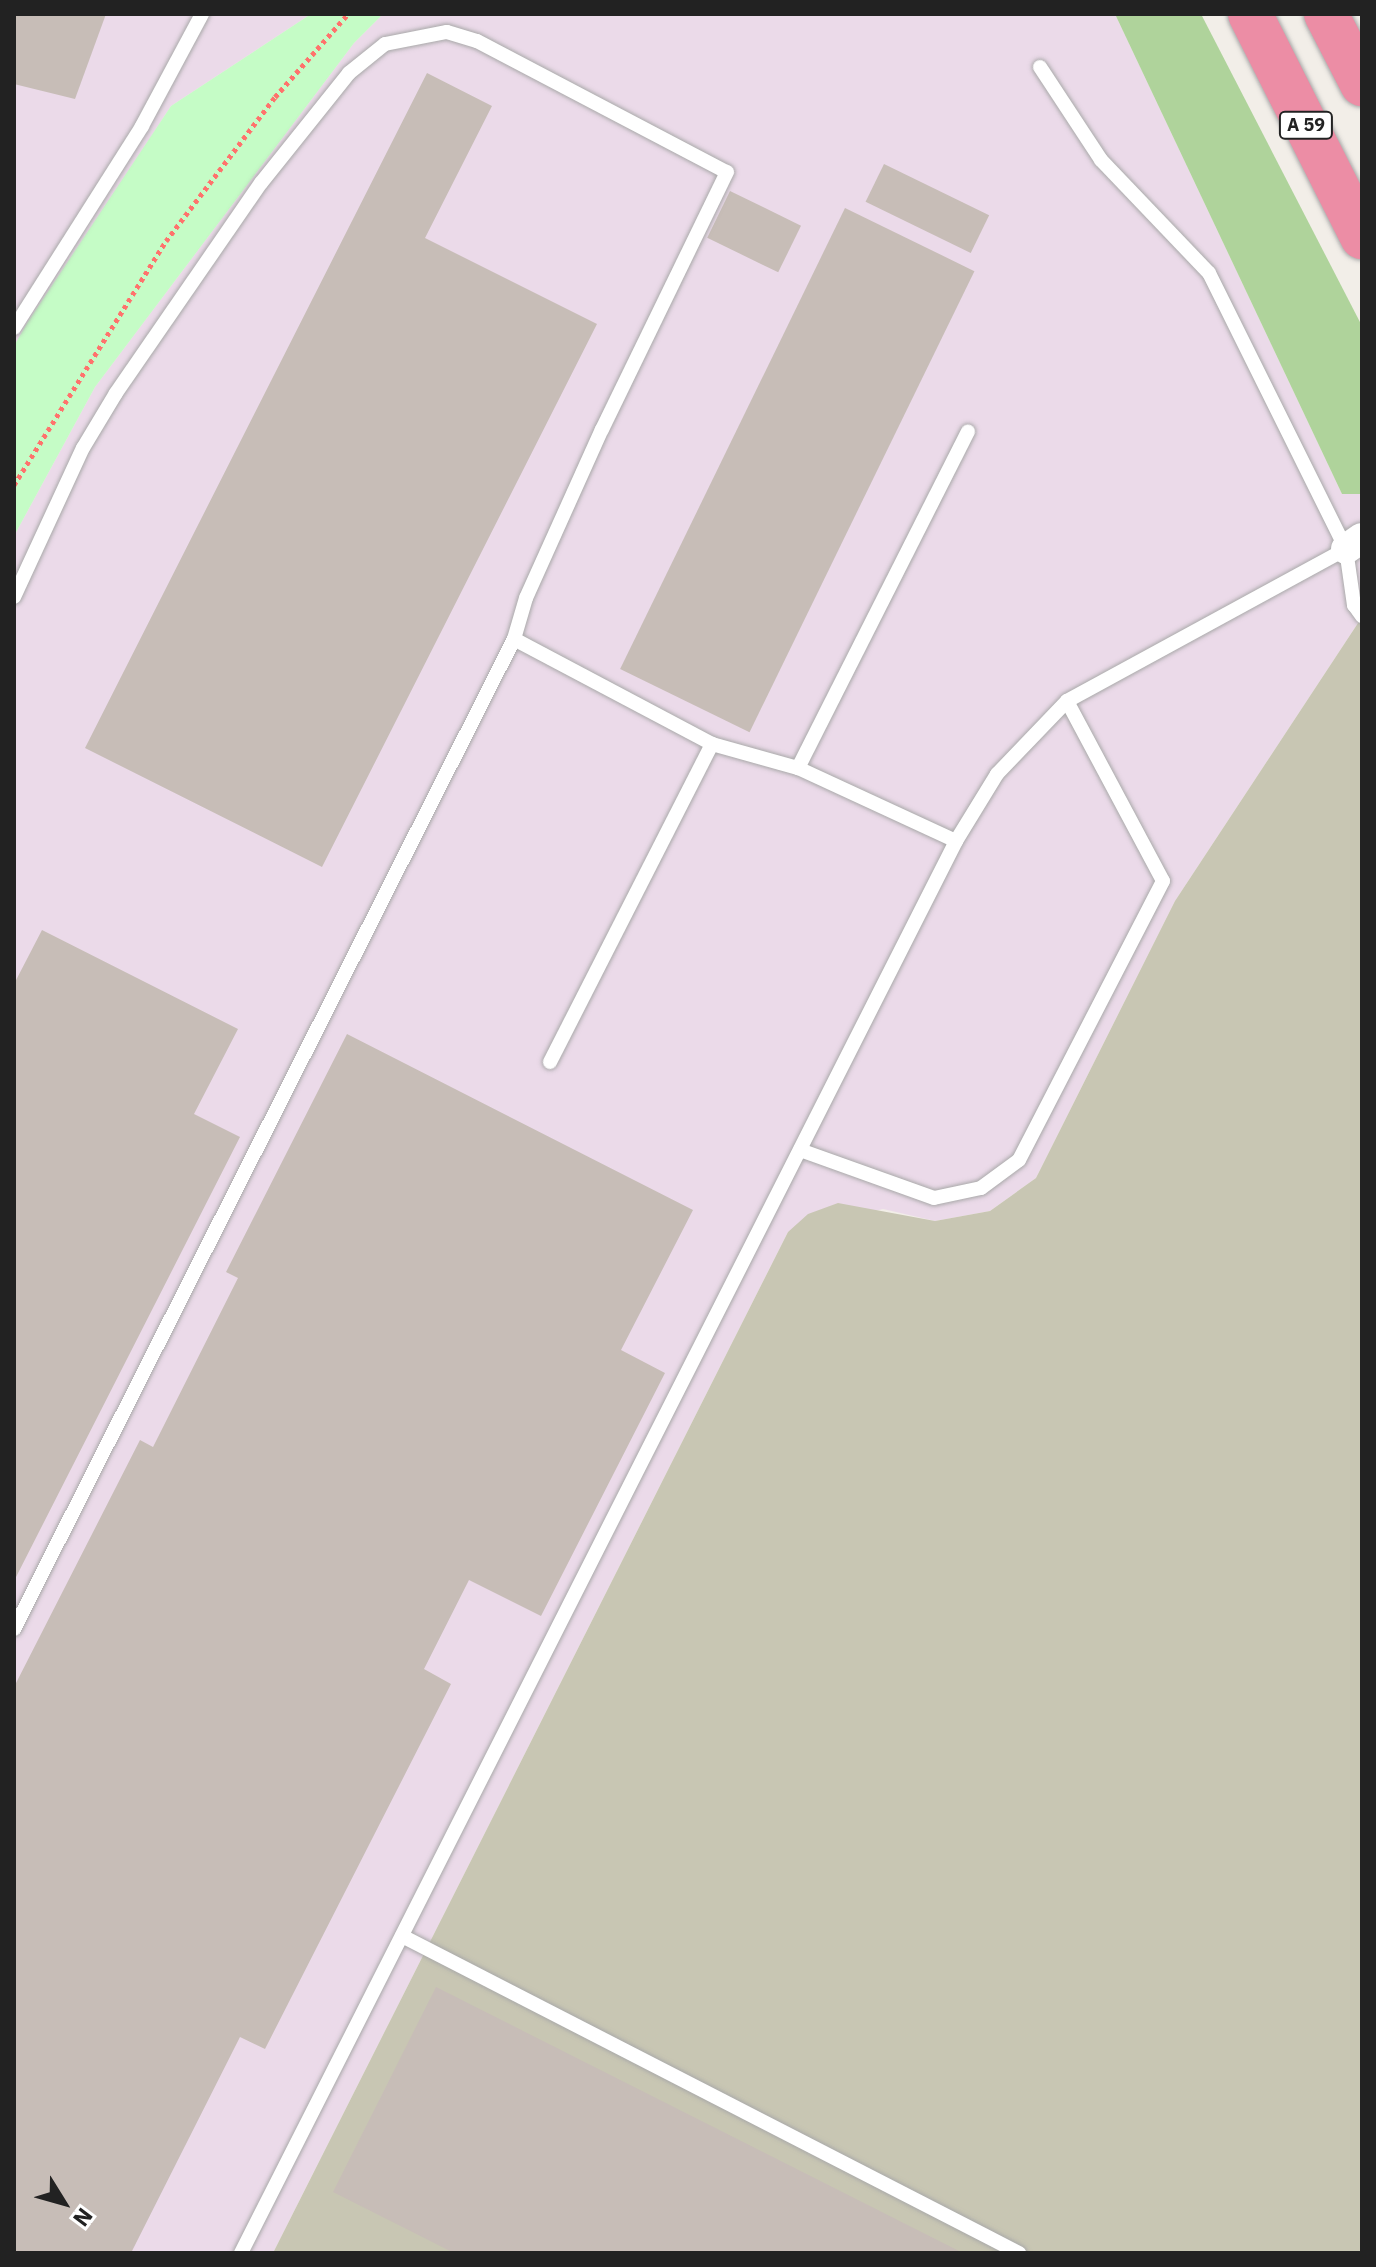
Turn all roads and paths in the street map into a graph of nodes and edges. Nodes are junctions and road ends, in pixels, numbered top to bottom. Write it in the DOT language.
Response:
graph roads {
  1 [pos="202,14"];
  2 [pos="348,14"];
  3 [pos="1250,14"];
  4 [pos="1326,14"];
  5 [pos="1040,67"];
  6 [pos="1362,84"];
  7 [pos="1362,237"];
  8 [pos="14,328"];
  9 [pos="968,431"];
  10 [pos="14,485"];
  11 [pos="1354,544"];
  12 [pos="14,597"];
  13 [pos="1362,616"];
  14 [pos="514,639"];
  15 [pos="1067,701"];
  16 [pos="712,744"];
  17 [pos="798,768"];
  18 [pos="956,841"];
  19 [pos="550,1062"];
  20 [pos="800,1150"];
  21 [pos="14,1629"];
  22 [pos="402,1936"];
  23 [pos="246,2251"];
  24 [pos="1019,2253"];
  1 -- 8 [label="lane"];
  2 -- 10 [label="path"];
  3 -- 7 [label="highway, A 59"];
  4 -- 6 [label="highway"];
  5 -- 11 [label="lane"];
  9 -- 17 [label="lane"];
  11 -- 13 [label="lane"];
  11 -- 15 [label="lane"];
  12 -- 14 [label="lane"];
  14 -- 16 [label="lane"];
  14 -- 21 [label="lane"];
  15 -- 18 [label="lane"];
  15 -- 20 [label="lane"];
  16 -- 17 [label="lane"];
  16 -- 19 [label="lane"];
  17 -- 18 [label="lane"];
  18 -- 20 [label="lane"];
  20 -- 22 [label="lane"];
  22 -- 23 [label="lane"];
  22 -- 24 [label="lane"];
}
